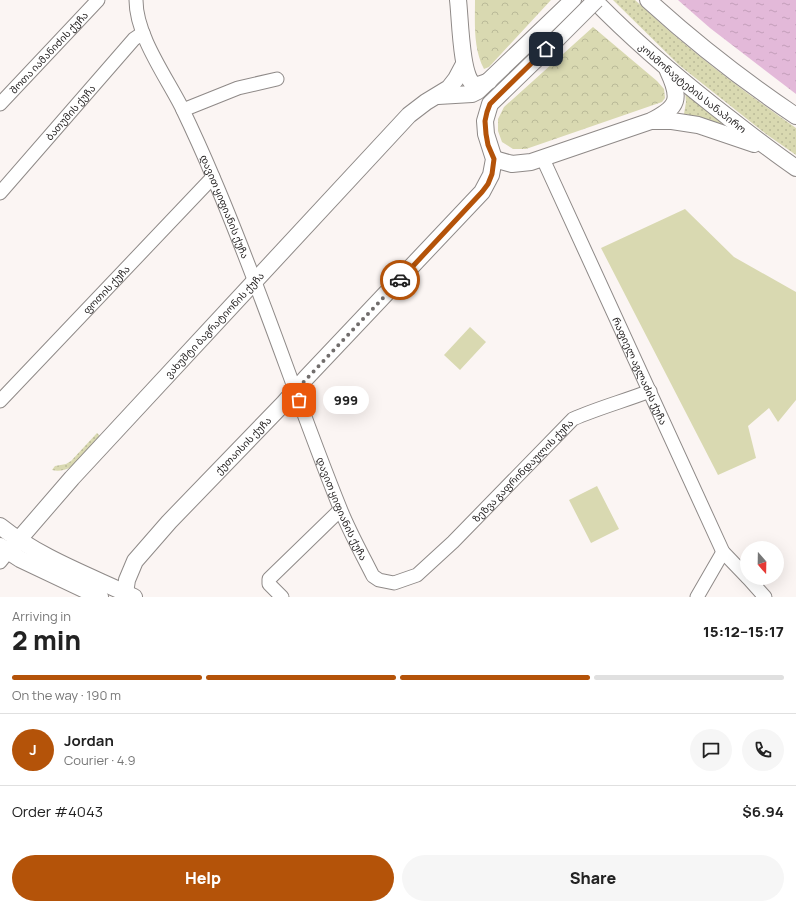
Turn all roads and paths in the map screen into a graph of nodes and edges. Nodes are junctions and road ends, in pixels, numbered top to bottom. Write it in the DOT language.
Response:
graph roads {
  1 [pos="98,0"];
  2 [pos="136,0"];
  3 [pos="458,0"];
  4 [pos="572,0"];
  5 [pos="595,0"];
  6 [pos="648,0"];
  7 [pos="143,33"];
  8 [pos="464,64"];
  9 [pos="668,70"];
  10 [pos="277,79"];
  11 [pos="488,81"];
  12 [pos="438,96"];
  13 [pos="0,104"];
  14 [pos="183,110"];
  15 [pos="796,116"];
  16 [pos="651,121"];
  17 [pos="768,149"];
  18 [pos="494,159"];
  19 [pos="543,159"];
  20 [pos="796,168"];
  21 [pos="213,178"];
  22 [pos="0,193"];
  23 [pos="255,280"];
  24 [pos="296,390"];
  25 [pos="650,391"];
  26 [pos="0,401"];
  27 [pos="340,510"];
  28 [pos="0,526"];
  29 [pos="7,550"];
  30 [pos="722,552"];
  31 [pos="740,571"];
  32 [pos="413,577"];
  33 [pos="754,585"];
  34 [pos="130,595"];
  35 [pos="100,597"];
  36 [pos="282,597"];
  37 [pos="697,597"];
  38 [pos="765,597"];
  1 -- 13 [label="street, შოთა იამანიძის ქუჩა"];
  2 -- 7 [label="street, დავით ყიფიანის ქუჩა"];
  3 -- 8 [label="main road"];
  4 -- 11 [label="main road, ვახუშტი ბაგრატიონის ქუჩა"];
  5 -- 9 [label="main road, კოსმონავტების სანაპირო"];
  5 -- 18 [label="main road, bridge"];
  6 -- 15 [label="main road"];
  7 -- 14 [label="street, დავით ყიფიანის ქუჩა"];
  7 -- 22 [label="street, ბათუმის ქუჩა"];
  8 -- 11 [label="main road"];
  8 -- 12 [label="main road, ვახუშტი ბაგრატიონის ქუჩა"];
  9 -- 16 [label="main road"];
  9 -- 17 [label="main road, კოსმონავტების სანაპირო"];
  10 -- 14 [label="street"];
  11 -- 12 [label="main road, ვახუშტი ბაგრატიონის ქუჩა"];
  12 -- 23 [label="main road, ვახუშტი ბაგრატიონის ქუჩა"];
  14 -- 21 [label="street, დავით ყიფიანის ქუჩა"];
  16 -- 17 [label="main road"];
  16 -- 19 [label="main road"];
  17 -- 20 [label="main road, კოსმონავტების სანაპირო"];
  18 -- 19 [label="main road"];
  18 -- 24 [label="main road, ქუთაისის ქუჩა"];
  19 -- 25 [label="street, რაფიელ აგლაძის ქუჩა"];
  21 -- 23 [label="street, დავით ყიფიანის ქუჩა"];
  21 -- 26 [label="street, ფოთის ქუჩა"];
  23 -- 24 [label="street, დავით ყიფიანის ქუჩა"];
  23 -- 29 [label="main road, ვახუშტი ბაგრატიონის ქუჩა"];
  24 -- 27 [label="street, დავით ყიფიანის ქუჩა"];
  24 -- 34 [label="main road, ქუთაისის ქუჩა"];
  25 -- 30 [label="street, რაფიელ აგლაძის ქუჩა"];
  25 -- 32 [label="street, ზეზვა გაფრინდაულის ქუჩა"];
  27 -- 32 [label="street, დავით ყიფიანის ქუჩა"];
  27 -- 36 [label="street"];
  28 -- 29 [label="main road"];
  29 -- 34 [label="main road"];
  29 -- 35 [label="main road"];
  30 -- 31 [label="street, რაფიელ აგლაძის ქუჩა"];
  30 -- 37 [label="street"];
  33 -- 38 [label="street, რაფიელ აგლაძის ქუჩა"];
}
